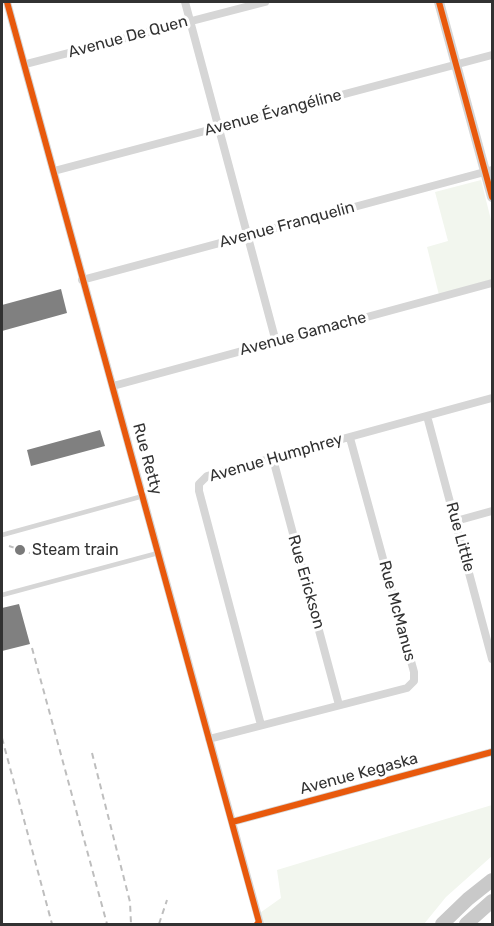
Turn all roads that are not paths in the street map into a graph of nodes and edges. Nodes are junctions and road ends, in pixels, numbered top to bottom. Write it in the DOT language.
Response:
graph roads {
  1 [pos="8,2"];
  2 [pos="185,2"];
  3 [pos="265,2"];
  4 [pos="439,2"];
  5 [pos="190,21"];
  6 [pos="492,55"];
  7 [pos="26,64"];
  8 [pos="456,65"];
  9 [pos="219,128"];
  10 [pos="54,171"];
  11 [pos="489,171"];
  12 [pos="492,197"];
  13 [pos="248,235"];
  14 [pos="82,280"];
  15 [pos="492,283"];
  16 [pos="276,342"];
  17 [pos="113,386"];
  18 [pos="492,399"];
  19 [pos="427,416"];
  20 [pos="350,438"];
  21 [pos="273,459"];
  22 [pos="143,496"];
  23 [pos="492,512"];
  24 [pos="456,521"];
  25 [pos="2,535"];
  26 [pos="158,553"];
  27 [pos="2,596"];
  28 [pos="489,633"];
  29 [pos="492,658"];
  30 [pos="339,705"];
  31 [pos="261,725"];
  32 [pos="209,739"];
  33 [pos="492,753"];
  34 [pos="232,822"];
  35 [pos="492,880"];
  36 [pos="492,901"];
  37 [pos="260,924"];
  38 [pos="442,924"];
  39 [pos="466,924"];
  1 -- 7 [label="street, Rue Retty"];
  2 -- 5 [label="street"];
  3 -- 5 [label="street, Avenue De Quen"];
  4 -- 8 [label="street"];
  5 -- 7 [label="street, Avenue De Quen"];
  5 -- 9 [label="street"];
  6 -- 8 [label="street, Avenue Évangéline"];
  7 -- 10 [label="street, Rue Retty"];
  8 -- 9 [label="street, Avenue Évangéline"];
  8 -- 11 [label="street"];
  9 -- 10 [label="street, Avenue Évangéline"];
  9 -- 13 [label="street"];
  10 -- 14 [label="street, Rue Retty"];
  11 -- 12 [label="street"];
  11 -- 13 [label="street, Avenue Franquelin"];
  13 -- 14 [label="street, Avenue Franquelin"];
  13 -- 16 [label="street"];
  14 -- 17 [label="street, Rue Retty"];
  15 -- 16 [label="street, Avenue Gamache"];
  16 -- 17 [label="street, Avenue Gamache"];
  17 -- 22 [label="street, Rue Retty"];
  18 -- 19 [label="street, Avenue Humphrey"];
  19 -- 20 [label="street, Avenue Humphrey"];
  19 -- 24 [label="street, Rue Little"];
  20 -- 21 [label="street, Avenue Humphrey"];
  20 -- 30 [label="street, Rue McManus"];
  21 -- 30 [label="street, Rue Erickson"];
  21 -- 31 [label="street, Avenue Humphrey"];
  22 -- 25 [label="lane"];
  22 -- 26 [label="street, Rue Retty"];
  23 -- 24 [label="street"];
  24 -- 28 [label="street, Rue Little"];
  26 -- 27 [label="lane"];
  26 -- 32 [label="street, Rue Retty"];
  28 -- 29 [label="street, Rue Little"];
  30 -- 31 [label="street, Rue McManus"];
  31 -- 32 [label="street, Rue McManus"];
  32 -- 34 [label="street, Rue Retty"];
  33 -- 34 [label="street, Avenue Kegaska"];
  34 -- 37 [label="street, Rue Retty"];
  35 -- 38 [label="main road"];
  36 -- 39 [label="main road"];
}
